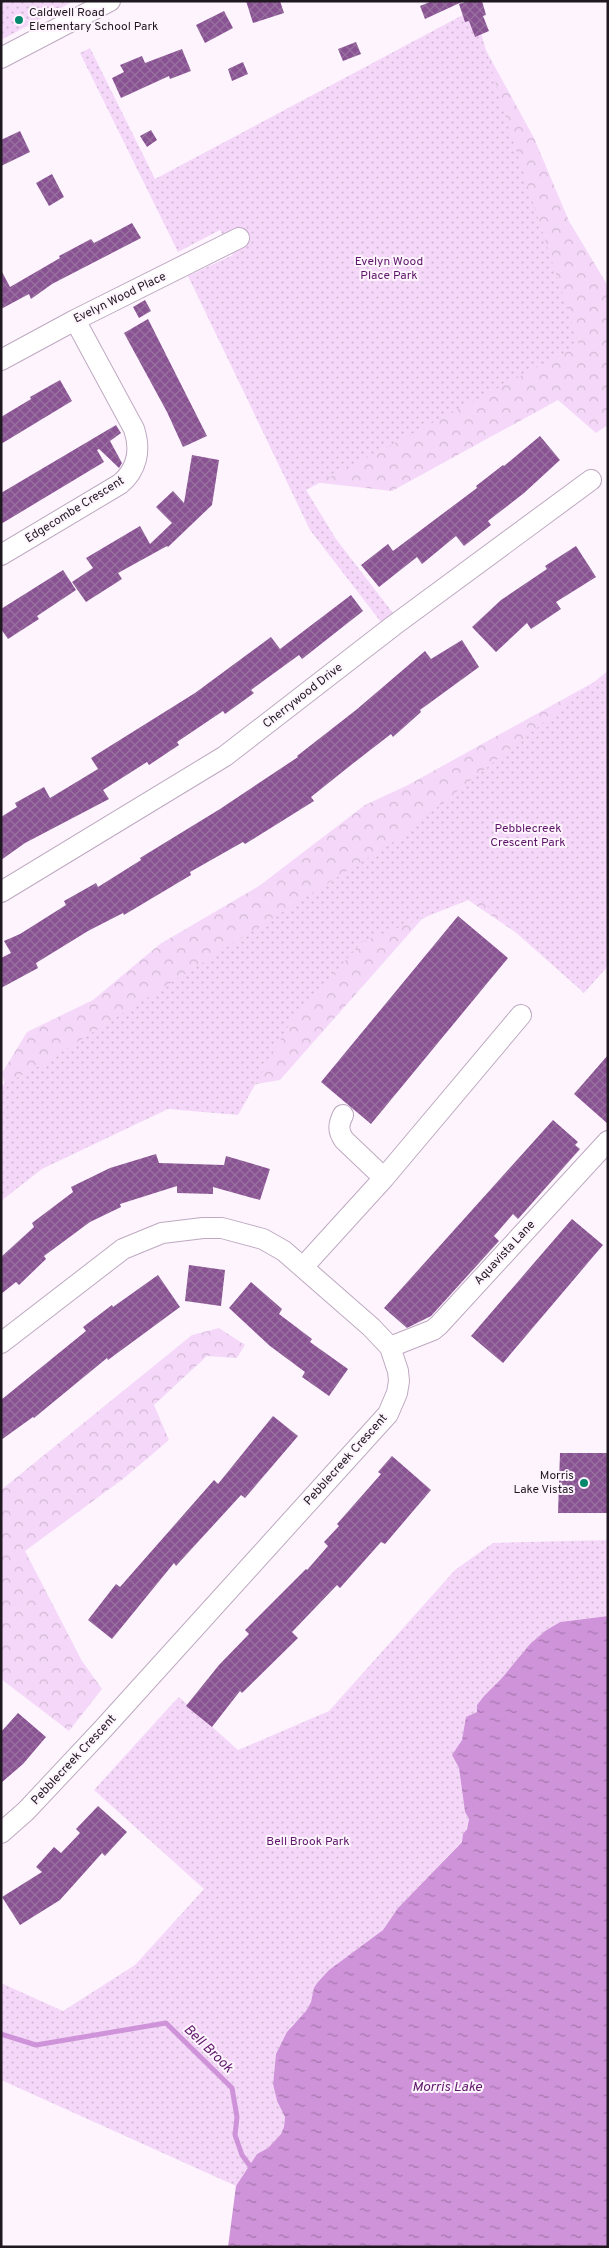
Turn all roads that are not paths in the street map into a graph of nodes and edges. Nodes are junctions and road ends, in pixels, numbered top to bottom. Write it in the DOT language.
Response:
graph roads {
  1 [pos="110,1"];
  2 [pos="1,58"];
  3 [pos="239,238"];
  4 [pos="75,320"];
  5 [pos="1,360"];
  6 [pos="592,480"];
  7 [pos="1,555"];
  8 [pos="1,892"];
  9 [pos="520,1015"];
  10 [pos="343,1116"];
  11 [pos="608,1141"];
  12 [pos="384,1178"];
  13 [pos="304,1266"];
  14 [pos="1,1343"];
  15 [pos="390,1348"];
  16 [pos="1,1833"];
  1 -- 2 [label="street"];
  3 -- 4 [label="street, Evelyn Wood Place"];
  4 -- 5 [label="street, Evelyn Wood Place"];
  4 -- 7 [label="street, Edgecombe Crescent"];
  6 -- 8 [label="street, Cherrywood Drive"];
  9 -- 12 [label="street"];
  10 -- 12 [label="street"];
  11 -- 15 [label="street, Aquavista Lane"];
  12 -- 13 [label="street"];
  13 -- 14 [label="street, Pebblecreek Crescent"];
  13 -- 15 [label="street, Pebblecreek Crescent"];
  15 -- 16 [label="street, Pebblecreek Crescent"];
}
